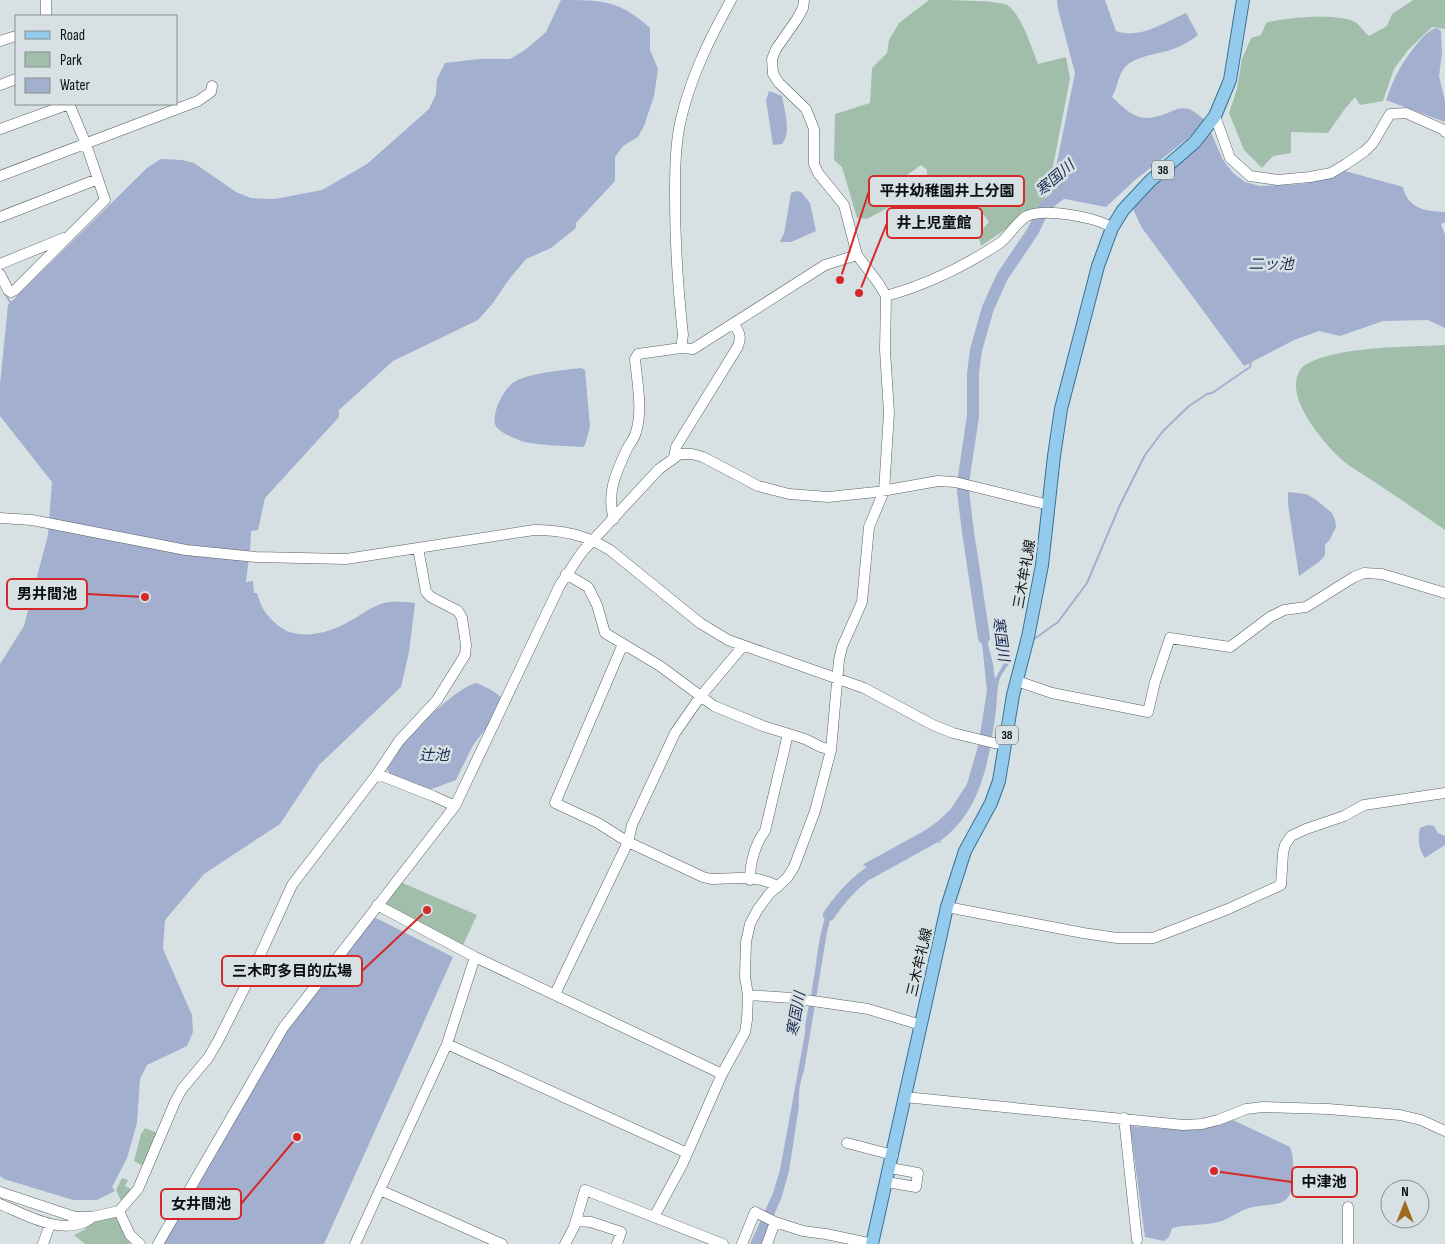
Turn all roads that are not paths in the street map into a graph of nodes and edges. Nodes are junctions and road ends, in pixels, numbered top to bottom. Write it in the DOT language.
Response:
graph roads {
  1 [pos="46,0"];
  2 [pos="731,0"];
  3 [pos="804,0"];
  4 [pos="1243,0"];
  5 [pos="46,15"];
  6 [pos="15,36"];
  7 [pos="0,41"];
  8 [pos="15,79"];
  9 [pos="0,85"];
  10 [pos="212,86"];
  11 [pos="66,105"];
  12 [pos="69,105"];
  13 [pos="1214,119"];
  14 [pos="0,130"];
  15 [pos="1445,132"];
  16 [pos="86,144"];
  17 [pos="0,176"];
  18 [pos="98,179"];
  19 [pos="0,216"];
  20 [pos="1115,224"];
  21 [pos="70,236"];
  22 [pos="857,255"];
  23 [pos="0,264"];
  24 [pos="0,274"];
  25 [pos="886,296"];
  26 [pos="734,324"];
  27 [pos="681,348"];
  28 [pos="674,457"];
  29 [pos="884,490"];
  30 [pos="1049,505"];
  31 [pos="0,518"];
  32 [pos="614,519"];
  33 [pos="594,540"];
  34 [pos="418,548"];
  35 [pos="566,574"];
  36 [pos="1445,593"];
  37 [pos="623,644"];
  38 [pos="743,646"];
  39 [pos="837,678"];
  40 [pos="1017,681"];
  41 [pos="700,697"];
  42 [pos="788,734"];
  43 [pos="999,743"];
  44 [pos="831,750"];
  45 [pos="377,774"];
  46 [pos="1445,793"];
  47 [pos="454,806"];
  48 [pos="628,842"];
  49 [pos="750,880"];
  50 [pos="778,887"];
  51 [pos="377,905"];
  52 [pos="947,907"];
  53 [pos="475,957"];
  54 [pos="555,994"];
  55 [pos="748,996"];
  56 [pos="921,1025"];
  57 [pos="447,1044"];
  58 [pos="722,1074"];
  59 [pos="906,1097"];
  60 [pos="1124,1118"];
  61 [pos="1445,1131"];
  62 [pos="847,1143"];
  63 [pos="687,1153"];
  64 [pos="891,1161"];
  65 [pos="886,1182"];
  66 [pos="380,1190"];
  67 [pos="0,1192"];
  68 [pos="0,1204"];
  69 [pos="1348,1207"];
  70 [pos="119,1211"];
  71 [pos="92,1217"];
  72 [pos="654,1217"];
  73 [pos="576,1220"];
  74 [pos="775,1222"];
  75 [pos="50,1224"];
  76 [pos="1137,1240"];
  77 [pos="43,1244"];
  78 [pos="140,1244"];
  79 [pos="158,1244"];
  80 [pos="355,1244"];
  81 [pos="502,1244"];
  82 [pos="565,1244"];
  83 [pos="617,1244"];
  84 [pos="723,1244"];
  85 [pos="742,1244"];
  86 [pos="767,1244"];
  87 [pos="872,1244"];
  88 [pos="1348,1244"];
  1 -- 5 [label="street"];
  2 -- 27 [label="street"];
  3 -- 22 [label="street"];
  4 -- 13 [label="main road, 三木牟礼線 / 38"];
  6 -- 7 [label="street"];
  8 -- 9 [label="street"];
  10 -- 16 [label="street"];
  11 -- 14 [label="street"];
  12 -- 16 [label="street"];
  13 -- 15 [label="street"];
  13 -- 20 [label="main road, 三木牟礼線 / 38"];
  16 -- 17 [label="street"];
  16 -- 18 [label="street"];
  18 -- 19 [label="street"];
  18 -- 21 [label="street"];
  20 -- 25 [label="street"];
  20 -- 30 [label="main road, 三木牟礼線 / 38"];
  21 -- 23 [label="street"];
  21 -- 24 [label="street"];
  22 -- 25 [label="street"];
  22 -- 26 [label="street"];
  25 -- 29 [label="street"];
  26 -- 27 [label="street"];
  26 -- 28 [label="street"];
  27 -- 32 [label="street"];
  28 -- 29 [label="street"];
  28 -- 32 [label="street"];
  29 -- 30 [label="street"];
  29 -- 39 [label="street"];
  30 -- 40 [label="main road, 三木牟礼線 / 38"];
  31 -- 34 [label="street"];
  32 -- 33 [label="street"];
  33 -- 34 [label="street"];
  33 -- 35 [label="street"];
  33 -- 38 [label="street"];
  34 -- 45 [label="street"];
  35 -- 37 [label="street"];
  35 -- 47 [label="street"];
  36 -- 40 [label="street"];
  37 -- 41 [label="street"];
  37 -- 48 [label="street"];
  38 -- 39 [label="street"];
  38 -- 41 [label="street"];
  39 -- 43 [label="street"];
  39 -- 44 [label="street"];
  40 -- 43 [label="main road, 三木牟礼線 / 38"];
  41 -- 42 [label="street"];
  41 -- 48 [label="street"];
  42 -- 44 [label="street"];
  42 -- 49 [label="street"];
  43 -- 52 [label="main road, 三木牟礼線 / 38"];
  44 -- 50 [label="street"];
  45 -- 47 [label="street"];
  45 -- 70 [label="street"];
  46 -- 52 [label="street"];
  47 -- 51 [label="street"];
  48 -- 49 [label="street"];
  48 -- 54 [label="street"];
  49 -- 50 [label="street"];
  50 -- 55 [label="street"];
  51 -- 53 [label="street"];
  51 -- 79 [label="street"];
  52 -- 56 [label="main road, 三木牟礼線 / 38"];
  53 -- 54 [label="street"];
  53 -- 57 [label="street"];
  54 -- 58 [label="street"];
  55 -- 56 [label="street"];
  55 -- 58 [label="street"];
  56 -- 59 [label="main road, 三木牟礼線 / 38"];
  57 -- 63 [label="street"];
  57 -- 66 [label="street"];
  58 -- 63 [label="street"];
  59 -- 60 [label="street"];
  59 -- 64 [label="main road, 三木牟礼線 / 38"];
  60 -- 61 [label="street"];
  60 -- 76 [label="street"];
  62 -- 64 [label="street"];
  63 -- 72 [label="street"];
  64 -- 65 [label="main road, 三木牟礼線 / 38"];
  64 -- 65 [label="street"];
  65 -- 87 [label="main road, 三木牟礼線 / 38"];
  66 -- 80 [label="street"];
  66 -- 81 [label="street"];
  67 -- 71 [label="street"];
  68 -- 75 [label="street"];
  69 -- 88 [label="street"];
  70 -- 71 [label="street"];
  70 -- 78 [label="street"];
  71 -- 75 [label="street"];
  72 -- 73 [label="street"];
  72 -- 84 [label="street"];
  73 -- 82 [label="street"];
  73 -- 83 [label="street"];
  74 -- 85 [label="street"];
  74 -- 86 [label="street"];
  74 -- 87 [label="street"];
  75 -- 77 [label="street"];
}
